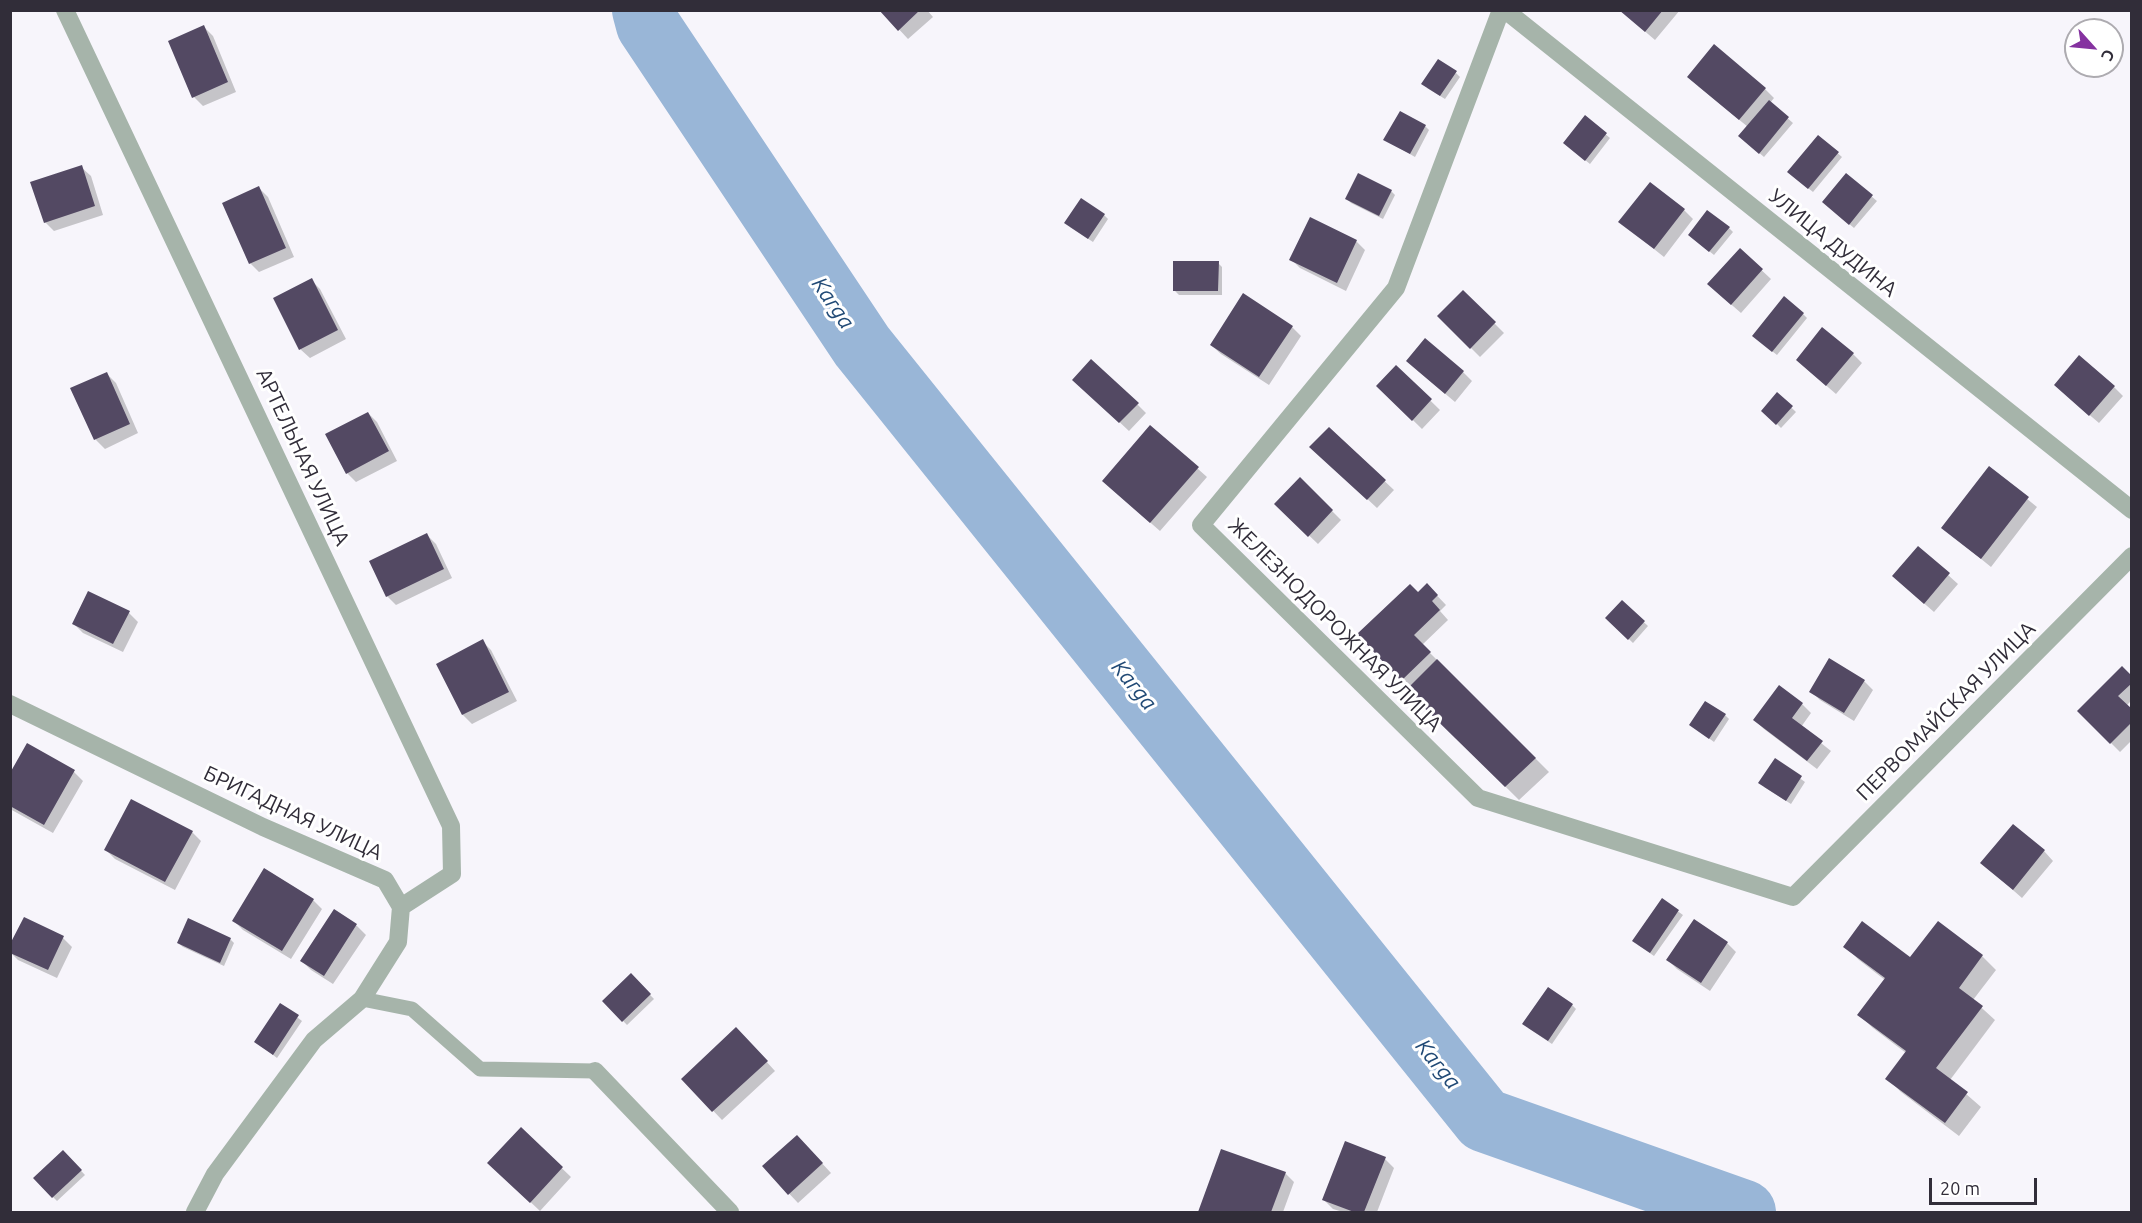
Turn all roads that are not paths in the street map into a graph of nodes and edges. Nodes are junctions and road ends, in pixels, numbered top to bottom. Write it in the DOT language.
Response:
graph roads {
  1 [pos="65,10"];
  2 [pos="1501,10"];
  3 [pos="1505,10"];
  4 [pos="2132,510"];
  5 [pos="2132,556"];
  6 [pos="10,704"];
  7 [pos="1793,897"];
  8 [pos="401,907"];
  9 [pos="362,999"];
  10 [pos="595,1071"];
  11 [pos="195,1212"];
  12 [pos="730,1212"];
  1 -- 8 [label="street, АРТЕЛЬНАЯ УЛИЦА"];
  2 -- 7 [label="street, ЖЕЛЕЗНОДОРОЖНАЯ УЛИЦА"];
  3 -- 4 [label="street, УЛИЦА ДУДИНА"];
  5 -- 7 [label="street, ПЕРВОМАЙСКАЯ УЛИЦА"];
  6 -- 8 [label="street, БРИГАДНАЯ УЛИЦА"];
  8 -- 9 [label="street"];
  9 -- 10 [label="lane"];
  9 -- 11 [label="street"];
  10 -- 12 [label="street"];
}
